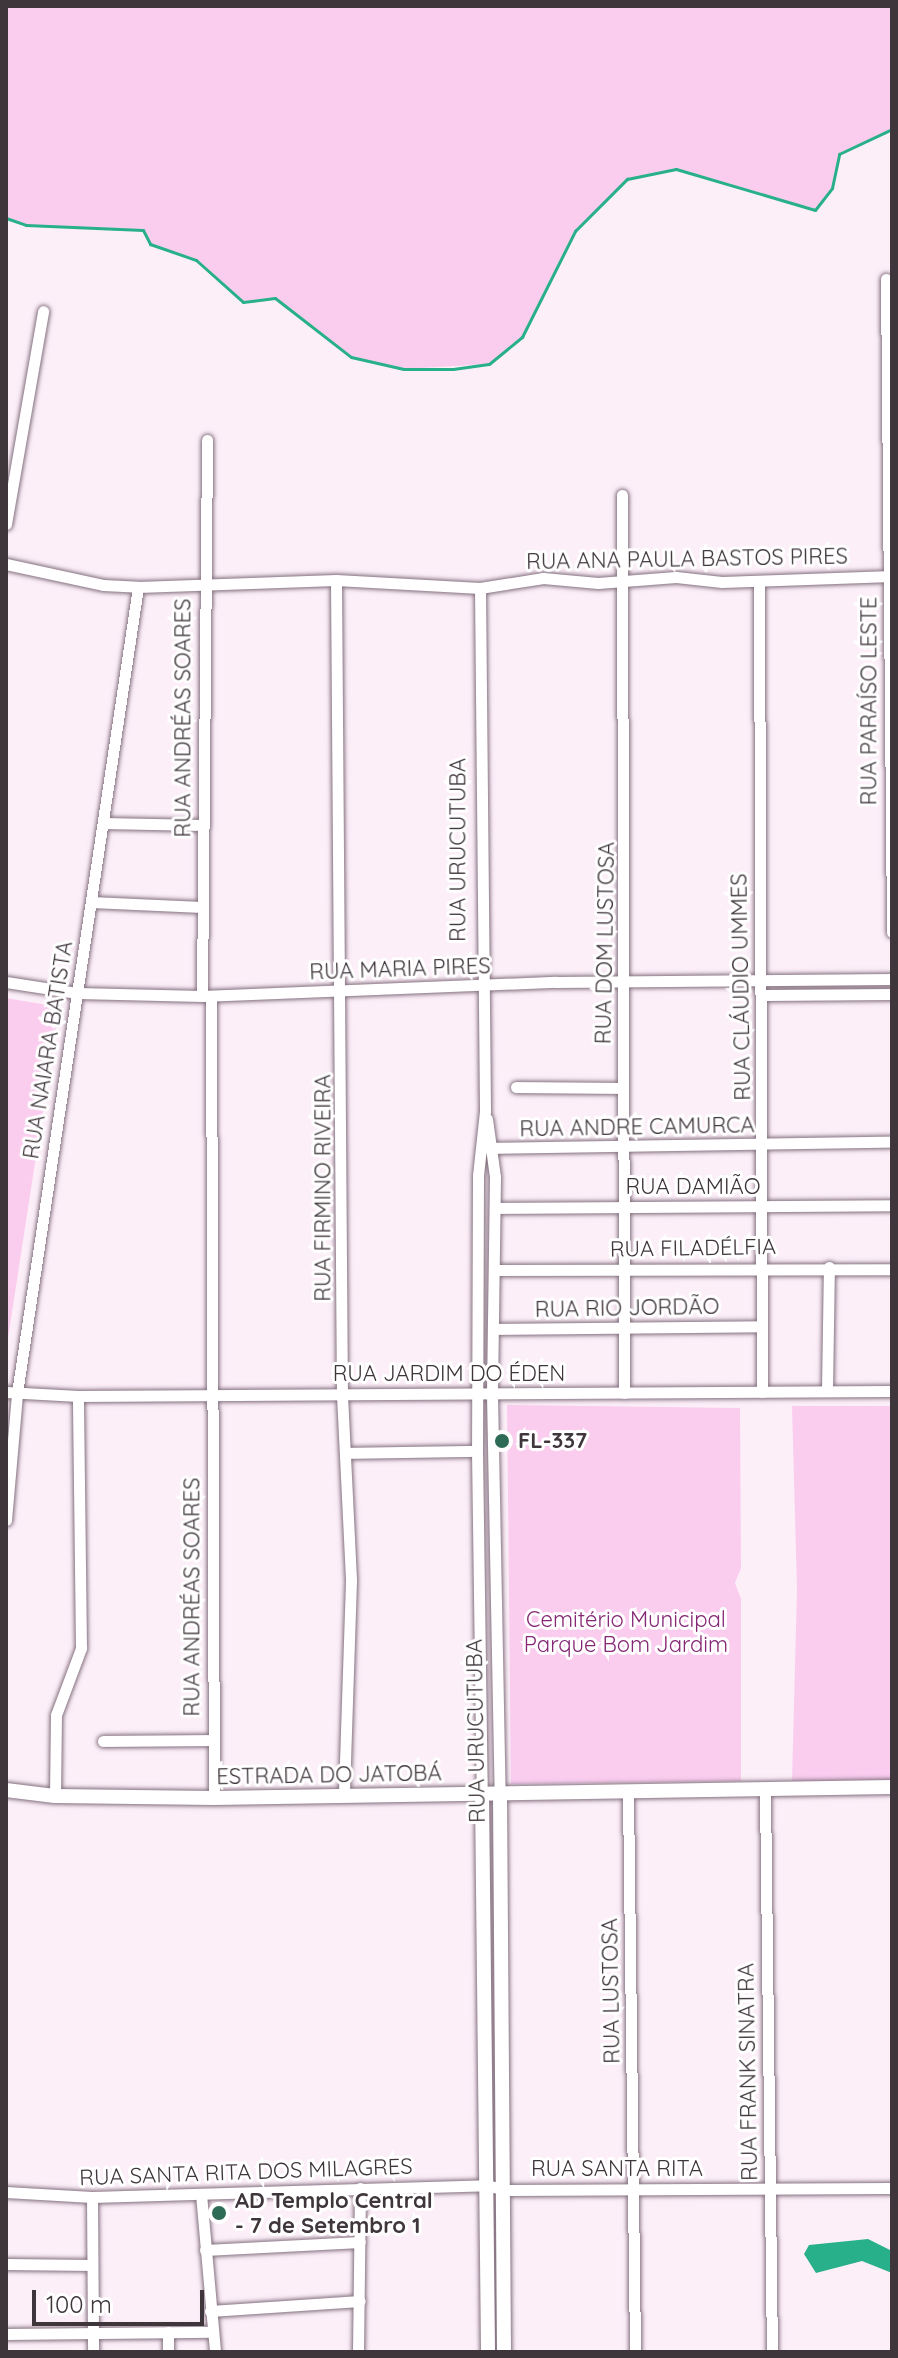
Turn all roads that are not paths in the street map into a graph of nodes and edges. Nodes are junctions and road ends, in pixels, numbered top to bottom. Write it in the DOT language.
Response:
graph roads {
  1 [pos="886,279"];
  2 [pos="43,311"];
  3 [pos="207,440"];
  4 [pos="622,495"];
  5 [pos="6,524"];
  6 [pos="6,564"];
  7 [pos="890,576"];
  8 [pos="624,579"];
  9 [pos="336,580"];
  10 [pos="759,581"];
  11 [pos="203,585"];
  12 [pos="138,587"];
  13 [pos="480,588"];
  14 [pos="103,823"];
  15 [pos="202,825"];
  16 [pos="91,902"];
  17 [pos="202,907"];
  18 [pos="892,932"];
  19 [pos="892,979"];
  20 [pos="626,981"];
  21 [pos="764,981"];
  22 [pos="6,982"];
  23 [pos="481,985"];
  24 [pos="343,992"];
  25 [pos="77,993"];
  26 [pos="892,994"];
  27 [pos="764,995"];
  28 [pos="206,996"];
  29 [pos="516,1087"];
  30 [pos="623,1088"];
  31 [pos="485,1111"];
  32 [pos="892,1142"];
  33 [pos="762,1145"];
  34 [pos="624,1146"];
  35 [pos="479,1148"];
  36 [pos="494,1149"];
  37 [pos="892,1205"];
  38 [pos="624,1207"];
  39 [pos="762,1207"];
  40 [pos="495,1208"];
  41 [pos="761,1266"];
  42 [pos="829,1267"];
  43 [pos="624,1268"];
  44 [pos="892,1269"];
  45 [pos="495,1270"];
  46 [pos="760,1326"];
  47 [pos="625,1328"];
  48 [pos="494,1329"];
  49 [pos="827,1390"];
  50 [pos="892,1391"];
  51 [pos="762,1392"];
  52 [pos="12,1393"];
  53 [pos="624,1393"];
  54 [pos="342,1395"];
  55 [pos="486,1395"];
  56 [pos="78,1396"];
  57 [pos="212,1396"];
  58 [pos="477,1451"];
  59 [pos="345,1453"];
  60 [pos="6,1520"];
  61 [pos="213,1740"];
  62 [pos="103,1741"];
  63 [pos="892,1787"];
  64 [pos="6,1790"];
  65 [pos="765,1791"];
  66 [pos="628,1793"];
  67 [pos="500,1794"];
  68 [pos="344,1795"];
  69 [pos="482,1795"];
  70 [pos="55,1796"];
  71 [pos="214,1798"];
  72 [pos="487,2185"];
  73 [pos="360,2188"];
  74 [pos="892,2188"];
  75 [pos="633,2189"];
  76 [pos="504,2190"];
  77 [pos="769,2190"];
  78 [pos="6,2192"];
  79 [pos="201,2194"];
  80 [pos="92,2197"];
  81 [pos="360,2242"];
  82 [pos="205,2250"];
  83 [pos="6,2264"];
  84 [pos="92,2265"];
  85 [pos="360,2301"];
  86 [pos="210,2311"];
  87 [pos="94,2332"];
  88 [pos="168,2332"];
  89 [pos="213,2332"];
  90 [pos="6,2334"];
  91 [pos="93,2352"];
  92 [pos="168,2352"];
  93 [pos="215,2352"];
  94 [pos="358,2352"];
  95 [pos="488,2352"];
  96 [pos="504,2352"];
  97 [pos="635,2352"];
  98 [pos="772,2352"];
  1 -- 7 [label="street, RUA PARAÍSO LESTE"];
  2 -- 5 [label="street"];
  3 -- 11 [label="street, RUA ANDRÉAS SOARES"];
  4 -- 8 [label="street, RUA DOM LUSTOSA"];
  6 -- 12 [label="street, RUA ANA PAULA BASTOS PIRES"];
  7 -- 10 [label="street, RUA ANA PAULA BASTOS PIRES"];
  7 -- 18 [label="street, RUA PARAÍSO LESTE"];
  8 -- 10 [label="street, RUA ANA PAULA BASTOS PIRES"];
  8 -- 13 [label="street, RUA ANA PAULA BASTOS PIRES"];
  8 -- 20 [label="street, RUA DOM LUSTOSA"];
  9 -- 11 [label="street, RUA ANA PAULA BASTOS PIRES"];
  9 -- 13 [label="street, RUA ANA PAULA BASTOS PIRES"];
  9 -- 24 [label="street, RUA FIRMINO RIVEIRA"];
  10 -- 21 [label="street, RUA CLÁUDIO UMMES"];
  11 -- 12 [label="street, RUA ANA PAULA BASTOS PIRES"];
  11 -- 15 [label="street, RUA ANDRÉAS SOARES"];
  12 -- 14 [label="street, RUA NAIARA BATISTA"];
  13 -- 23 [label="street, RUA URUCUTUBA"];
  14 -- 15 [label="street"];
  14 -- 16 [label="street, RUA NAIARA BATISTA"];
  15 -- 17 [label="street, RUA ANDRÉAS SOARES"];
  16 -- 17 [label="street"];
  16 -- 25 [label="street, RUA NAIARA BATISTA"];
  17 -- 28 [label="street, RUA ANDRÉAS SOARES"];
  19 -- 21 [label="street, RUA MARIA PIRES"];
  20 -- 21 [label="street, RUA MARIA PIRES"];
  20 -- 23 [label="street, RUA MARIA PIRES"];
  20 -- 30 [label="street, RUA DOM LUSTOSA"];
  21 -- 27 [label="street, RUA CLÁUDIO UMMES"];
  22 -- 25 [label="street, RUA MARIA PIRES"];
  23 -- 24 [label="street, RUA MARIA PIRES"];
  23 -- 31 [label="street, RUA URUCUTUBA"];
  24 -- 28 [label="street, RUA MARIA PIRES"];
  24 -- 54 [label="street, RUA FIRMINO RIVEIRA"];
  25 -- 28 [label="street, RUA MARIA PIRES"];
  25 -- 52 [label="street, RUA NAIARA BATISTA"];
  26 -- 27 [label="street"];
  27 -- 33 [label="street, RUA CLÁUDIO UMMES"];
  28 -- 57 [label="street, RUA ANDRÉAS SOARES"];
  29 -- 30 [label="street"];
  30 -- 34 [label="street, RUA DOM LUSTOSA"];
  31 -- 35 [label="street, RUA URUCUTUBA"];
  31 -- 36 [label="street, RUA URUCUTUBA"];
  32 -- 33 [label="street, RUA ANDRE CAMURCA"];
  33 -- 34 [label="street, RUA ANDRE CAMURCA"];
  33 -- 39 [label="street, RUA CLÁUDIO UMMES"];
  34 -- 36 [label="street, RUA ANDRE CAMURCA"];
  34 -- 38 [label="street, RUA DOM LUSTOSA"];
  35 -- 36 [label="street, RUA ANDRE CAMURCA"];
  35 -- 55 [label="street, RUA URUCUTUBA"];
  36 -- 40 [label="street, RUA URUCUTUBA"];
  37 -- 39 [label="street, RUA DAMIÃO"];
  38 -- 39 [label="street, RUA DAMIÃO"];
  38 -- 40 [label="street, RUA DAMIÃO"];
  38 -- 43 [label="street, RUA DOM LUSTOSA"];
  39 -- 41 [label="street, RUA CLÁUDIO UMMES"];
  40 -- 45 [label="street, RUA URUCUTUBA"];
  41 -- 42 [label="street, RUA FILADÉLFIA"];
  41 -- 43 [label="street, RUA FILADÉLFIA"];
  41 -- 46 [label="street, RUA CLÁUDIO UMMES"];
  42 -- 44 [label="street, RUA FILADÉLFIA"];
  42 -- 49 [label="street"];
  43 -- 45 [label="street, RUA FILADÉLFIA"];
  43 -- 47 [label="street, RUA DOM LUSTOSA"];
  45 -- 48 [label="street, RUA URUCUTUBA"];
  46 -- 47 [label="street, RUA RIO JORDÃO"];
  46 -- 51 [label="street, RUA CLÁUDIO UMMES"];
  47 -- 48 [label="street, RUA RIO JORDÃO"];
  47 -- 53 [label="street, RUA DOM LUSTOSA"];
  48 -- 55 [label="street, RUA URUCUTUBA"];
  49 -- 50 [label="street, RUA JARDIM DO ÉDEN"];
  49 -- 51 [label="street, RUA JARDIM DO ÉDEN"];
  51 -- 53 [label="street, RUA JARDIM DO ÉDEN"];
  52 -- 56 [label="street, RUA JARDIM DO ÉDEN"];
  52 -- 60 [label="street, RUA NAIARA BATISTA"];
  53 -- 55 [label="street, RUA JARDIM DO ÉDEN"];
  54 -- 55 [label="street, RUA JARDIM DO ÉDEN"];
  54 -- 57 [label="street, RUA JARDIM DO ÉDEN"];
  54 -- 59 [label="street, RUA FIRMINO RIVEIRA"];
  55 -- 58 [label="street, RUA URUCUTUBA"];
  55 -- 67 [label="street, RUA URUCUTUBA"];
  56 -- 57 [label="street, RUA JARDIM DO ÉDEN"];
  56 -- 70 [label="street"];
  57 -- 61 [label="street, RUA ANDRÉAS SOARES"];
  58 -- 59 [label="street"];
  58 -- 69 [label="street, RUA URUCUTUBA"];
  59 -- 68 [label="street, RUA FIRMINO RIVEIRA"];
  61 -- 62 [label="street"];
  61 -- 71 [label="street, RUA ANDRÉAS SOARES"];
  63 -- 65 [label="street, ESTRADA DO JATOBÁ"];
  64 -- 70 [label="street, ESTRADA DO JATOBÁ"];
  65 -- 66 [label="street, ESTRADA DO JATOBÁ"];
  65 -- 77 [label="street, RUA FRANK SINATRA"];
  66 -- 67 [label="street, ESTRADA DO JATOBÁ"];
  66 -- 75 [label="street, RUA LUSTOSA"];
  67 -- 69 [label="street, ESTRADA DO JATOBÁ"];
  67 -- 76 [label="street, RUA URUCUTUBA"];
  68 -- 69 [label="street, ESTRADA DO JATOBÁ"];
  68 -- 71 [label="street, ESTRADA DO JATOBÁ"];
  69 -- 72 [label="street, RUA URUCUTUBA"];
  70 -- 71 [label="street, ESTRADA DO JATOBÁ"];
  72 -- 73 [label="street, RUA SANTA RITA DOS MILAGRES"];
  72 -- 76 [label="street, RUA SANTA RITA"];
  72 -- 95 [label="street, RUA URUCUTUBA"];
  73 -- 79 [label="street, RUA SANTA RITA DOS MILAGRES"];
  73 -- 81 [label="street"];
  74 -- 77 [label="street, RUA SANTA RITA"];
  75 -- 76 [label="street, RUA SANTA RITA"];
  75 -- 77 [label="street, RUA SANTA RITA"];
  75 -- 97 [label="street, RUA LUSTOSA"];
  76 -- 96 [label="street, RUA URUCUTUBA"];
  77 -- 98 [label="street, RUA FRANK SINATRA"];
  78 -- 80 [label="street, RUA SANTA RITA DOS MILAGRES"];
  79 -- 80 [label="street, RUA SANTA RITA DOS MILAGRES"];
  79 -- 82 [label="street"];
  80 -- 84 [label="street"];
  81 -- 82 [label="street"];
  81 -- 85 [label="street"];
  82 -- 86 [label="street"];
  83 -- 84 [label="street"];
  84 -- 87 [label="street"];
  85 -- 86 [label="street"];
  85 -- 94 [label="street"];
  86 -- 89 [label="street"];
  87 -- 88 [label="street"];
  87 -- 90 [label="street"];
  87 -- 91 [label="street"];
  88 -- 89 [label="street"];
  88 -- 92 [label="street"];
  89 -- 93 [label="street"];
}
